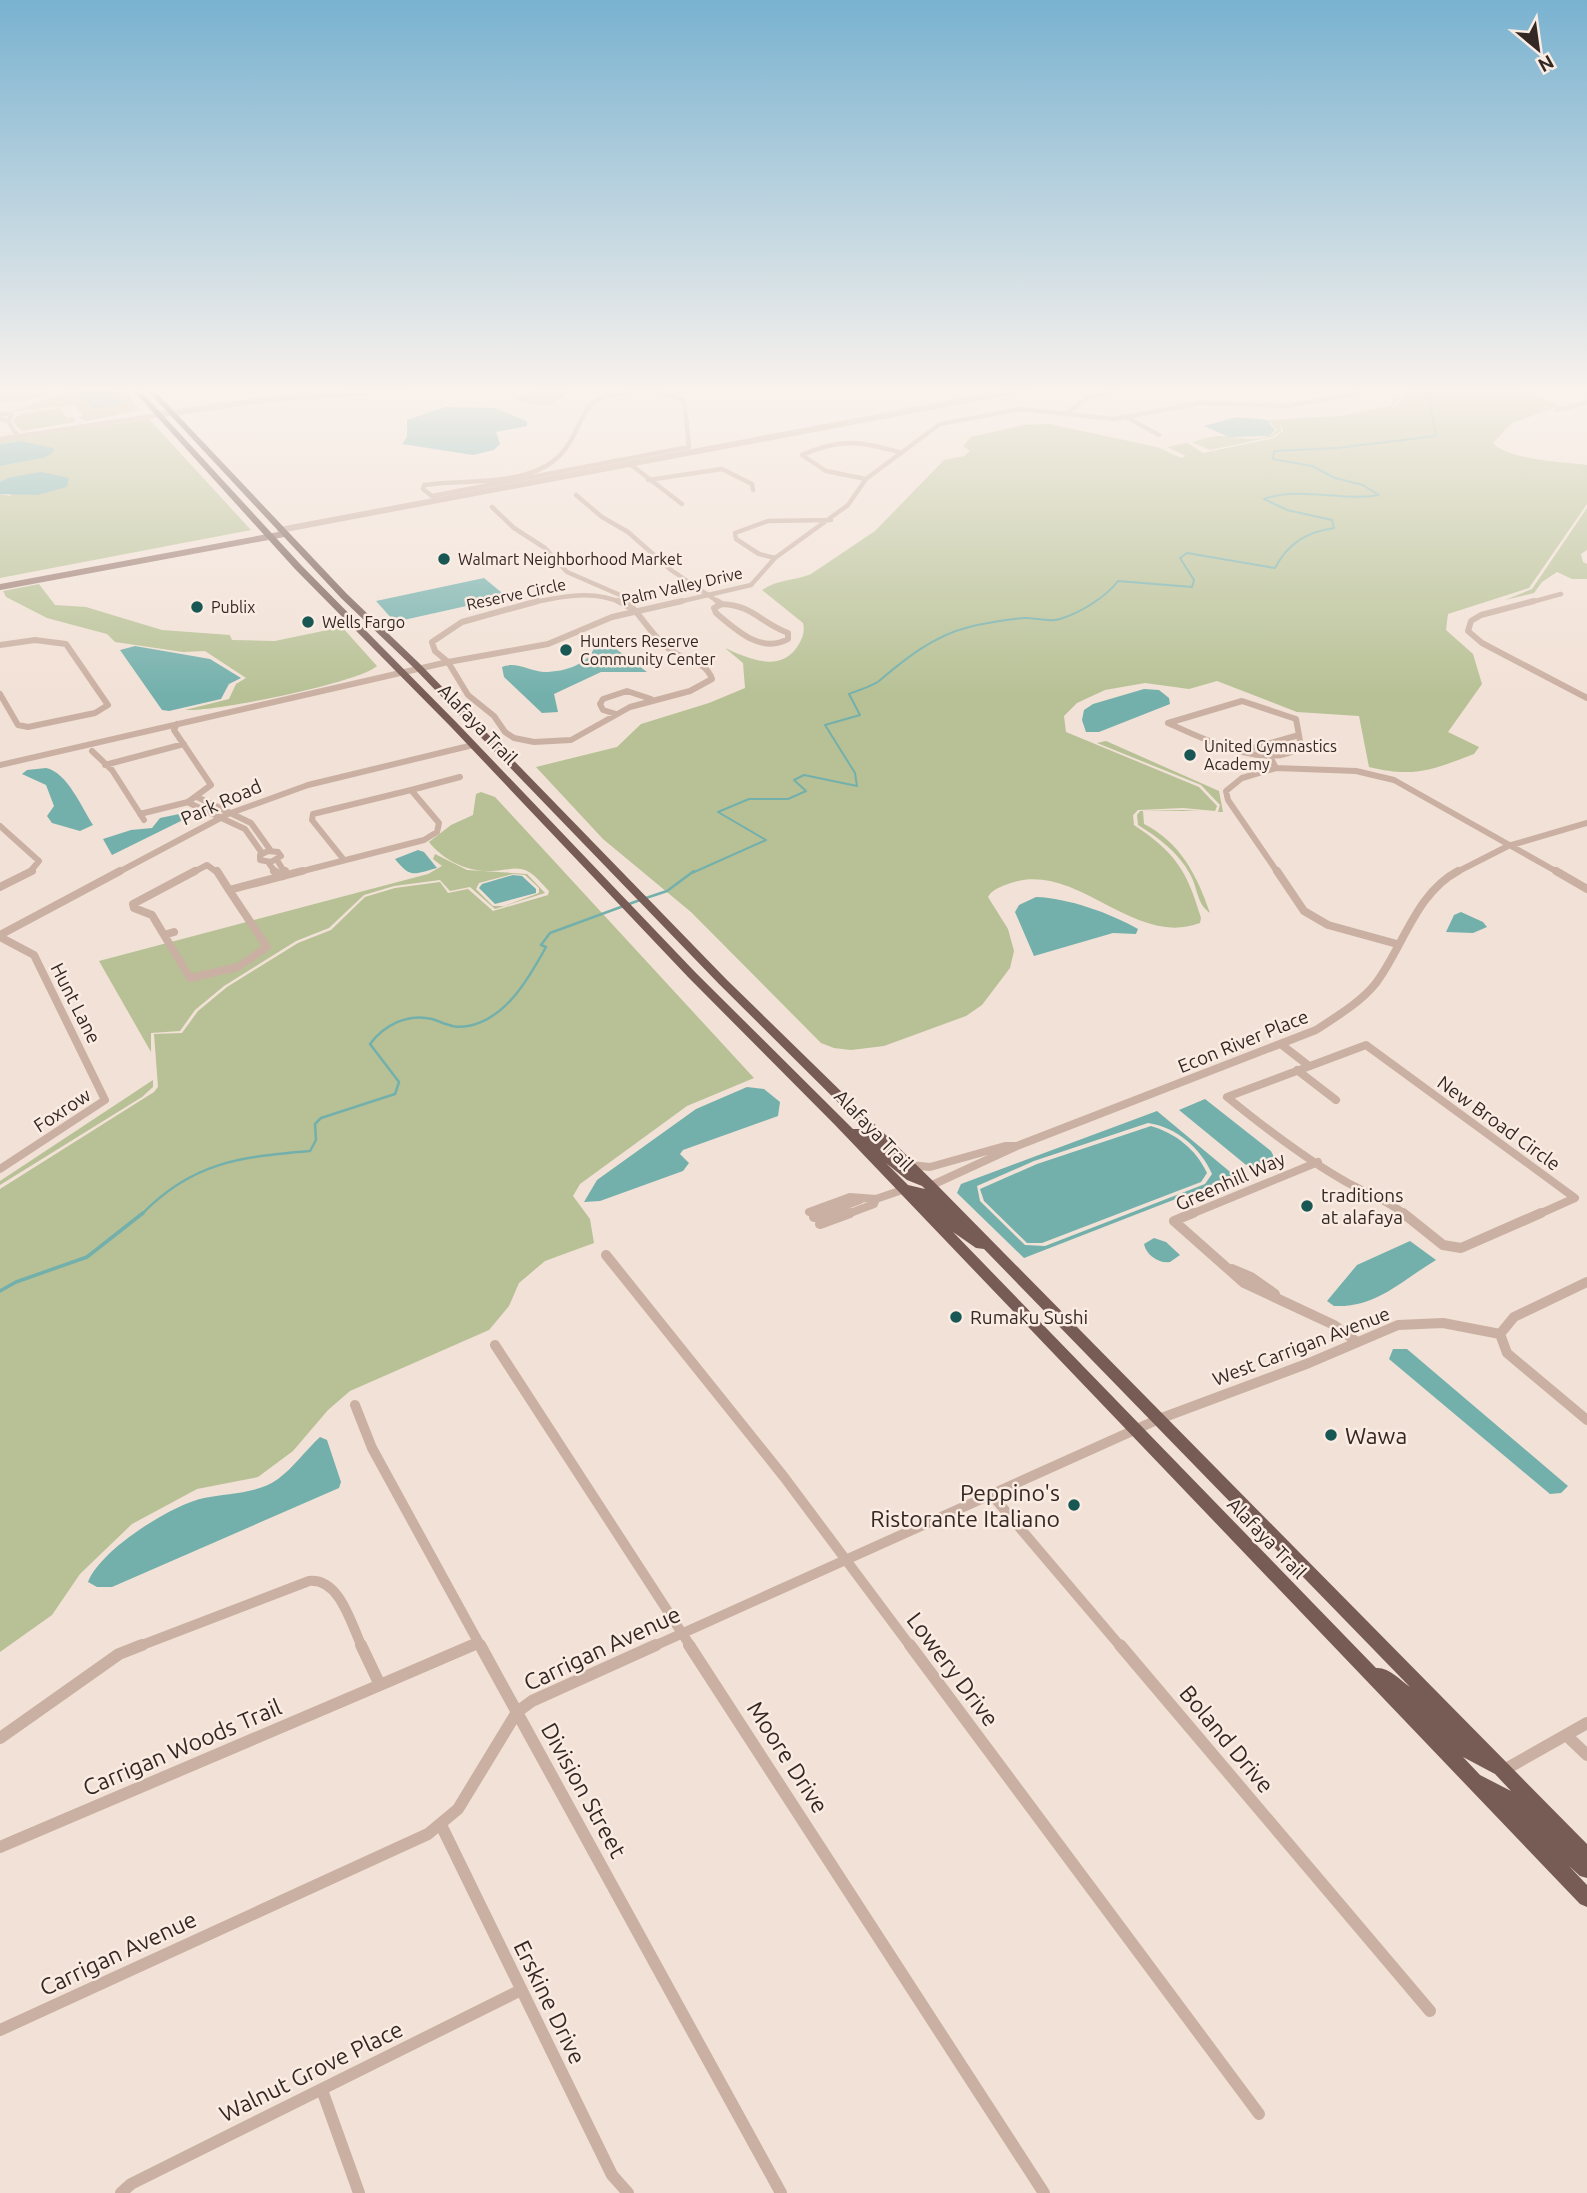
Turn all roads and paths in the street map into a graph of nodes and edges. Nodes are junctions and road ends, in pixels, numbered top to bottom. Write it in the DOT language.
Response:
graph roads {
  1 [pos="227,490"];
  2 [pos="243,490"];
  3 [pos="426,490"];
  4 [pos="462,490"];
  5 [pos="497,490"];
  6 [pos="663,490"];
  7 [pos="858,490"];
  8 [pos="576,495"];
  9 [pos="682,504"];
  10 [pos="492,507"];
  11 [pos="831,520"];
  12 [pos="282,532"];
  13 [pos="267,534"];
  14 [pos="775,558"];
  15 [pos="80,569"];
  16 [pos="303,573"];
  17 [pos="0,582"];
  18 [pos="0,587"];
  19 [pos="1561,593"];
  20 [pos="709,595"];
  21 [pos="344,596"];
  22 [pos="330,600"];
  23 [pos="722,604"];
  24 [pos="636,611"];
  25 [pos="379,631"];
  26 [pos="0,645"];
  27 [pos="448,662"];
  28 [pos="419,668"];
  29 [pos="401,673"];
  30 [pos="0,694"];
  31 [pos="651,699"];
  32 [pos="1587,699"];
  33 [pos="616,714"];
  34 [pos="176,727"];
  35 [pos="1299,735"];
  36 [pos="184,744"];
  37 [pos="472,745"];
  38 [pos="70,746"];
  39 [pos="92,751"];
  40 [pos="1240,751"];
  41 [pos="1269,755"];
  42 [pos="0,762"];
  43 [pos="105,765"];
  44 [pos="1276,768"];
  45 [pos="460,777"];
  46 [pos="528,781"];
  47 [pos="411,790"];
  48 [pos="197,797"];
  49 [pos="187,802"];
  50 [pos="214,806"];
  51 [pos="204,810"];
  52 [pos="228,814"];
  53 [pos="1587,815"];
  54 [pos="218,818"];
  55 [pos="1587,823"];
  56 [pos="1576,824"];
  57 [pos="0,826"];
  58 [pos="563,840"];
  59 [pos="590,845"];
  60 [pos="1508,846"];
  61 [pos="271,851"];
  62 [pos="262,853"];
  63 [pos="277,860"];
  64 [pos="344,860"];
  65 [pos="268,862"];
  66 [pos="283,876"];
  67 [pos="0,887"];
  68 [pos="1587,889"];
  69 [pos="229,890"];
  70 [pos="174,932"];
  71 [pos="164,935"];
  72 [pos="0,936"];
  73 [pos="1397,944"];
  74 [pos="692,975"];
  75 [pos="723,982"];
  76 [pos="1282,1045"];
  77 [pos="1309,1066"];
  78 [pos="1297,1070"];
  79 [pos="105,1100"];
  80 [pos="1336,1100"];
  81 [pos="841,1123"];
  82 [pos="1017,1146"];
  83 [pos="1318,1162"];
  84 [pos="910,1165"];
  85 [pos="0,1168"];
  86 [pos="930,1186"];
  87 [pos="905,1189"];
  88 [pos="871,1198"];
  89 [pos="606,1255"];
  90 [pos="1004,1261"];
  91 [pos="1587,1282"];
  92 [pos="1500,1334"];
  93 [pos="1357,1342"];
  94 [pos="495,1345"];
  95 [pos="355,1405"];
  96 [pos="1159,1419"];
  97 [pos="1587,1420"];
  98 [pos="1135,1429"];
  99 [pos="991,1494"];
  100 [pos="845,1560"];
  101 [pos="683,1633"];
  102 [pos="478,1643"];
  103 [pos="1354,1656"];
  104 [pos="380,1685"];
  105 [pos="517,1713"];
  106 [pos="1587,1723"];
  107 [pos="1566,1735"];
  108 [pos="0,1738"];
  109 [pos="1587,1755"];
  110 [pos="1504,1770"];
  111 [pos="1475,1782"];
  112 [pos="441,1825"];
  113 [pos="0,1847"];
  114 [pos="1587,1856"];
  115 [pos="1587,1870"];
  116 [pos="1587,1898"];
  117 [pos="521,1990"];
  118 [pos="1430,2011"];
  119 [pos="0,2030"];
  120 [pos="322,2090"];
  121 [pos="1259,2114"];
  122 [pos="121,2193"];
  123 [pos="359,2193"];
  124 [pos="628,2193"];
  125 [pos="781,2193"];
  126 [pos="1044,2193"];
  1 -- 13 [label="main road, Alafaya Trail"];
  2 -- 12 [label="main road, Alafaya Trail"];
  3 -- 4 [label="street"];
  5 -- 12 [label="street"];
  6 -- 9 [label="street"];
  7 -- 11 [label="street, Palm Valley Drive"];
  8 -- 20 [label="street"];
  10 -- 24 [label="street"];
  11 -- 14 [label="street, Palm Valley Drive"];
  11 -- 14 [label="street"];
  12 -- 13 [label="main road"];
  12 -- 21 [label="main road, Alafaya Trail"];
  13 -- 15 [label="main road"];
  13 -- 16 [label="main road, Alafaya Trail"];
  14 -- 20 [label="street, Palm Valley Drive"];
  15 -- 17 [label="main road"];
  15 -- 18 [label="main road"];
  16 -- 21 [label="main road"];
  16 -- 22 [label="main road, Alafaya Trail"];
  19 -- 32 [label="street"];
  20 -- 23 [label="street"];
  20 -- 24 [label="street, Palm Valley Drive"];
  21 -- 25 [label="main road, Alafaya Trail"];
  22 -- 25 [label="main road"];
  22 -- 29 [label="main road, Alafaya Trail"];
  23 -- 23 [label="street"];
  24 -- 27 [label="street, Palm Valley Drive"];
  24 -- 27 [label="street, Reserve Circle"];
  24 -- 31 [label="street, Reserve Circle"];
  25 -- 28 [label="main road, Alafaya Trail"];
  26 -- 30 [label="street"];
  27 -- 28 [label="street, Palm Valley Drive"];
  27 -- 33 [label="street, Reserve Circle"];
  28 -- 29 [label="street, Palm Valley Drive"];
  28 -- 46 [label="main road, Alafaya Trail"];
  29 -- 34 [label="street, Palm Valley Drive"];
  29 -- 37 [label="main road, Alafaya Trail"];
  29 -- 38 [label="street, Palm Valley Drive"];
  31 -- 33 [label="street, Reserve Circle"];
  31 -- 33 [label="street, Reserve Circle"];
  34 -- 36 [label="street"];
  34 -- 38 [label="street, Palm Valley Drive"];
  35 -- 40 [label="street"];
  35 -- 40 [label="street"];
  35 -- 41 [label="street"];
  36 -- 43 [label="street"];
  36 -- 48 [label="street"];
  37 -- 46 [label="main road"];
  37 -- 52 [label="street, Park Road"];
  37 -- 58 [label="main road, Alafaya Trail"];
  38 -- 42 [label="street, Palm Valley Drive"];
  39 -- 43 [label="street"];
  40 -- 41 [label="street"];
  41 -- 44 [label="street"];
  43 -- 49 [label="street"];
  44 -- 60 [label="street"];
  44 -- 73 [label="street"];
  45 -- 47 [label="street"];
  46 -- 59 [label="main road, Alafaya Trail"];
  47 -- 64 [label="street"];
  47 -- 64 [label="street"];
  48 -- 49 [label="street"];
  48 -- 50 [label="street"];
  49 -- 51 [label="street"];
  50 -- 51 [label="street"];
  50 -- 52 [label="street"];
  51 -- 54 [label="street"];
  52 -- 54 [label="street, Park Road"];
  52 -- 61 [label="street"];
  53 -- 56 [label="street"];
  54 -- 62 [label="street"];
  54 -- 72 [label="street, Park Road"];
  55 -- 56 [label="street"];
  56 -- 60 [label="street, Econ River Place"];
  57 -- 67 [label="street"];
  58 -- 59 [label="main road"];
  58 -- 74 [label="main road, Alafaya Trail"];
  59 -- 75 [label="main road, Alafaya Trail"];
  60 -- 68 [label="street"];
  60 -- 73 [label="street, Econ River Place"];
  61 -- 62 [label="street"];
  61 -- 63 [label="street"];
  62 -- 65 [label="street"];
  63 -- 65 [label="street"];
  63 -- 66 [label="street"];
  64 -- 66 [label="street"];
  65 -- 66 [label="street"];
  66 -- 69 [label="street"];
  69 -- 71 [label="street"];
  69 -- 71 [label="street"];
  70 -- 71 [label="street"];
  72 -- 79 [label="street, Hunt Lane"];
  73 -- 76 [label="street, Econ River Place"];
  74 -- 75 [label="main road"];
  74 -- 81 [label="main road, Alafaya Trail"];
  75 -- 84 [label="main road, Alafaya Trail"];
  76 -- 77 [label="street"];
  76 -- 82 [label="street, Econ River Place"];
  77 -- 78 [label="street, New Broad Circle"];
  77 -- 83 [label="street, New Broad Circle"];
  78 -- 80 [label="street"];
  78 -- 83 [label="street, New Broad Circle"];
  79 -- 85 [label="street, Foxrow"];
  81 -- 86 [label="main road"];
  81 -- 87 [label="main road, Alafaya Trail"];
  82 -- 84 [label="street, Econ River Place"];
  82 -- 86 [label="street, Econ River Place"];
  83 -- 93 [label="street, Greenhill Way"];
  84 -- 86 [label="main road, Alafaya Trail"];
  86 -- 90 [label="main road, Alafaya Trail"];
  87 -- 88 [label="street"];
  87 -- 90 [label="main road"];
  87 -- 98 [label="main road, Alafaya Trail"];
  88 -- 88 [label="street"];
  89 -- 100 [label="street, Lowery Drive"];
  90 -- 96 [label="main road, Alafaya Trail"];
  91 -- 92 [label="street"];
  92 -- 93 [label="street, West Carrigan Avenue"];
  92 -- 97 [label="street"];
  93 -- 96 [label="street, West Carrigan Avenue"];
  94 -- 101 [label="street, Moore Drive"];
  95 -- 102 [label="street, Division Street"];
  96 -- 98 [label="street, Carrigan Avenue"];
  96 -- 110 [label="main road, Alafaya Trail"];
  98 -- 99 [label="street, Carrigan Avenue"];
  98 -- 103 [label="main road, Alafaya Trail"];
  99 -- 100 [label="street, Carrigan Avenue"];
  99 -- 118 [label="street, Boland Drive"];
  100 -- 101 [label="street, Carrigan Avenue"];
  100 -- 121 [label="street, Lowery Drive"];
  101 -- 105 [label="street, Carrigan Avenue"];
  101 -- 126 [label="street, Moore Drive"];
  102 -- 104 [label="street, Carrigan Woods Trail"];
  102 -- 105 [label="street, Division Street"];
  103 -- 110 [label="main road"];
  103 -- 111 [label="main road, Alafaya Trail"];
  104 -- 108 [label="street"];
  104 -- 113 [label="street, Carrigan Woods Trail"];
  105 -- 112 [label="street, Carrigan Avenue"];
  105 -- 125 [label="street, Division Street"];
  106 -- 107 [label="street"];
  107 -- 109 [label="street"];
  107 -- 110 [label="street"];
  110 -- 114 [label="main road, Alafaya Trail"];
  111 -- 115 [label="main road"];
  111 -- 116 [label="main road, Alafaya Trail"];
  112 -- 117 [label="street, Erskine Drive"];
  112 -- 119 [label="street, Carrigan Avenue"];
  117 -- 120 [label="street, Walnut Grove Place"];
  117 -- 124 [label="street, Erskine Drive"];
  120 -- 122 [label="street, Walnut Grove Place"];
  120 -- 123 [label="street"];
}
